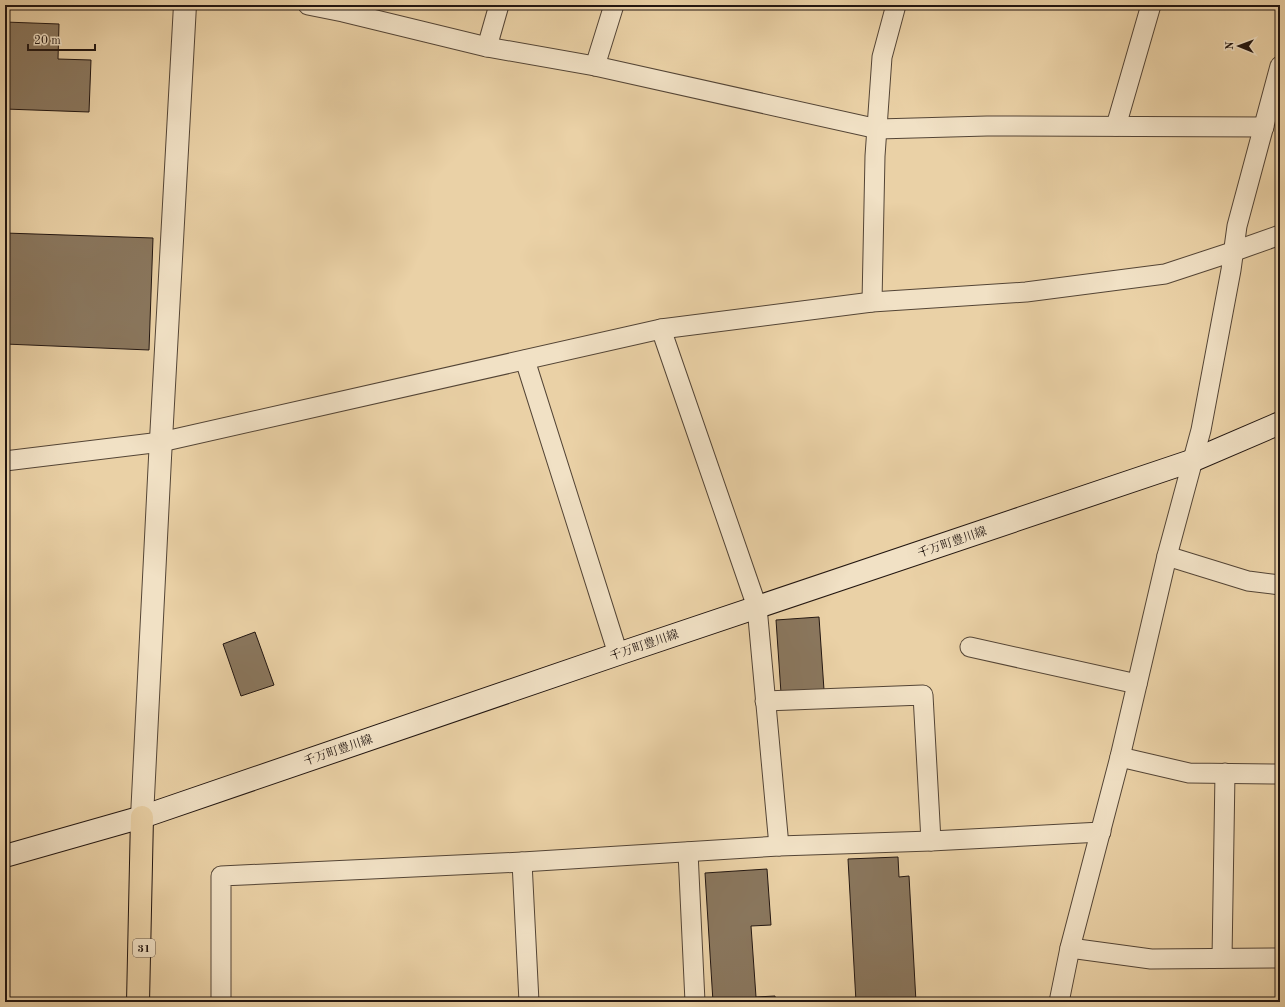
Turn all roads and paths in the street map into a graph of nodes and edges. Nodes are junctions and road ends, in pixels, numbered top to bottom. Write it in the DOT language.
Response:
graph roads {
  1 [pos="185,5"];
  2 [pos="308,5"];
  3 [pos="499,5"];
  4 [pos="614,5"];
  5 [pos="896,5"];
  6 [pos="1152,5"];
  7 [pos="487,47"];
  8 [pos="595,66"];
  9 [pos="1280,66"];
  10 [pos="1116,126"];
  11 [pos="1264,127"];
  12 [pos="878,129"];
  13 [pos="1280,235"];
  14 [pos="1232,252"];
  15 [pos="872,302"];
  16 [pos="661,329"];
  17 [pos="525,360"];
  18 [pos="1280,423"];
  19 [pos="161,442"];
  20 [pos="1194,460"];
  21 [pos="5,461"];
  22 [pos="1167,556"];
  23 [pos="1280,585"];
  24 [pos="757,607"];
  25 [pos="970,647"];
  26 [pos="618,654"];
  27 [pos="1137,684"];
  28 [pos="765,701"];
  29 [pos="1120,757"];
  30 [pos="1226,773"];
  31 [pos="1280,774"];
  32 [pos="142,817"];
  33 [pos="1101,832"];
  34 [pos="932,841"];
  35 [pos="779,846"];
  36 [pos="688,852"];
  37 [pos="5,856"];
  38 [pos="522,862"];
  39 [pos="141,894"];
  40 [pos="1070,948"];
  41 [pos="1222,958"];
  42 [pos="1280,958"];
  43 [pos="138,1002"];
  44 [pos="147,1002"];
  45 [pos="221,1002"];
  46 [pos="529,1002"];
  47 [pos="695,1002"];
  48 [pos="1058,1002"];
  1 -- 19 [label="main road"];
  2 -- 7 [label="street"];
  3 -- 7 [label="street"];
  4 -- 8 [label="street"];
  5 -- 12 [label="street"];
  6 -- 10 [label="street"];
  7 -- 8 [label="street"];
  8 -- 12 [label="street"];
  9 -- 11 [label="street"];
  10 -- 11 [label="street"];
  10 -- 12 [label="street"];
  11 -- 14 [label="street"];
  12 -- 15 [label="street"];
  13 -- 14 [label="street"];
  14 -- 15 [label="street"];
  14 -- 20 [label="street"];
  15 -- 16 [label="street"];
  16 -- 17 [label="street"];
  16 -- 24 [label="street"];
  17 -- 19 [label="street"];
  17 -- 26 [label="street"];
  18 -- 20 [label="main road, 千万町豊川線"];
  19 -- 21 [label="street"];
  19 -- 32 [label="main road"];
  20 -- 22 [label="street"];
  20 -- 24 [label="main road, 千万町豊川線"];
  22 -- 23 [label="street"];
  22 -- 27 [label="street"];
  24 -- 26 [label="main road, 千万町豊川線"];
  24 -- 28 [label="street"];
  25 -- 27 [label="street"];
  26 -- 32 [label="main road, 千万町豊川線"];
  27 -- 29 [label="street"];
  28 -- 34 [label="street"];
  28 -- 35 [label="street"];
  29 -- 30 [label="street"];
  29 -- 33 [label="street"];
  30 -- 31 [label="street"];
  30 -- 41 [label="street"];
  32 -- 37 [label="main road, 千万町豊川線"];
  32 -- 39 [label="main road, 31"];
  33 -- 34 [label="street"];
  33 -- 40 [label="street"];
  34 -- 35 [label="street"];
  35 -- 36 [label="street"];
  36 -- 38 [label="street"];
  36 -- 47 [label="street"];
  38 -- 45 [label="street"];
  38 -- 46 [label="street"];
  39 -- 43 [label="main road, 31"];
  39 -- 44 [label="main road, 31"];
  40 -- 41 [label="street"];
  40 -- 48 [label="street"];
  41 -- 42 [label="street"];
}
